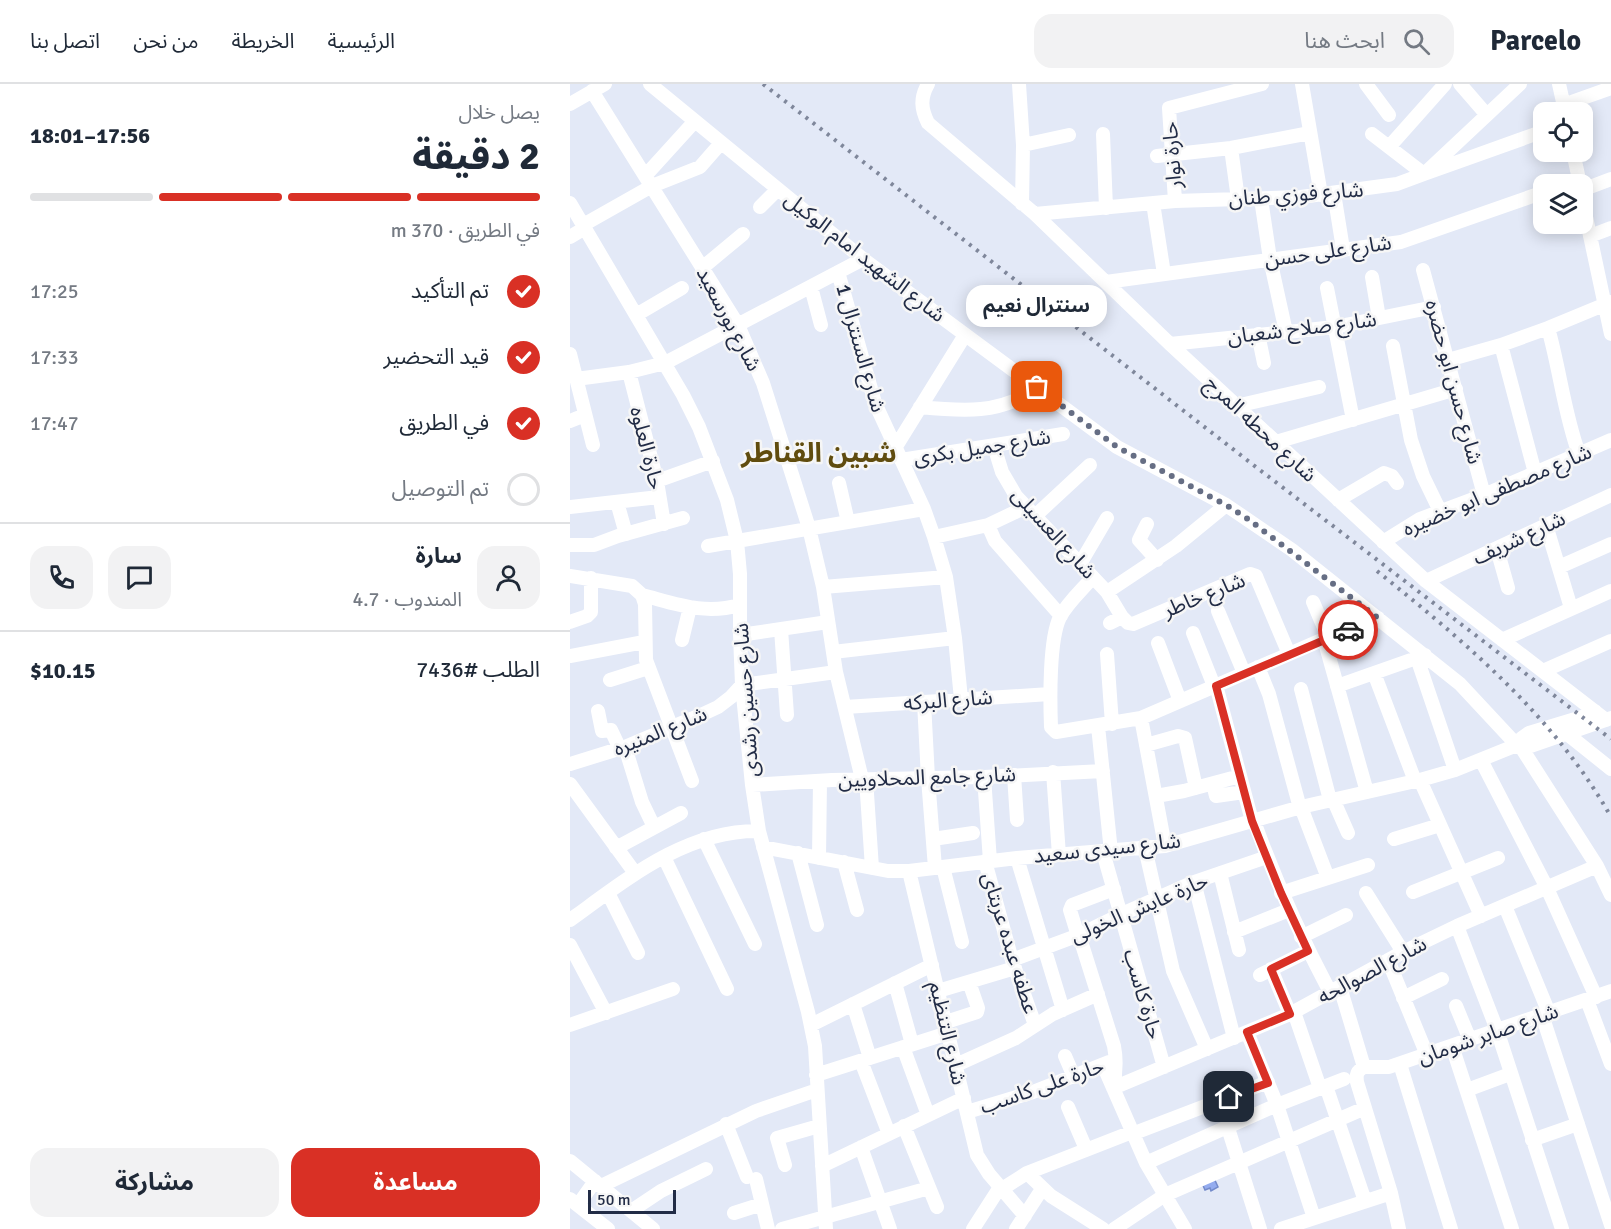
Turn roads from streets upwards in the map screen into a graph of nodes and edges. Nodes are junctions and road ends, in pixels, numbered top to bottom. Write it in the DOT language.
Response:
graph roads {
  1 [pos="650,84"];
  2 [pos="928,84"];
  3 [pos="1019,84"];
  4 [pos="1262,84"];
  5 [pos="1302,84"];
  6 [pos="1366,84"];
  7 [pos="1445,84"];
  8 [pos="1460,84"];
  9 [pos="1559,84"];
  10 [pos="1517,85"];
  11 [pos="598,87"];
  12 [pos="1611,88"];
  13 [pos="1563,102"];
  14 [pos="1580,102"];
  15 [pos="570,104"];
  16 [pos="1486,114"];
  17 [pos="1389,115"];
  18 [pos="695,121"];
  19 [pos="1310,133"];
  20 [pos="1103,134"];
  21 [pos="1372,134"];
  22 [pos="1069,135"];
  23 [pos="1533,135"];
  24 [pos="721,142"];
  25 [pos="1023,145"];
  26 [pos="1389,147"];
  27 [pos="1231,148"];
  28 [pos="1172,154"];
  29 [pos="1157,156"];
  30 [pos="1424,174"];
  31 [pos="1611,179"];
  32 [pos="649,181"];
  33 [pos="1593,182"];
  34 [pos="778,189"];
  35 [pos="1327,194"];
  36 [pos="1533,196"];
  37 [pos="1261,199"];
  38 [pos="1238,200"];
  39 [pos="1175,201"];
  40 [pos="570,203"];
  41 [pos="1153,203"];
  42 [pos="1022,204"];
  43 [pos="760,207"];
  44 [pos="1106,208"];
  45 [pos="1035,214"];
  46 [pos="584,227"];
  47 [pos="1611,228"];
  48 [pos="743,234"];
  49 [pos="1590,236"];
  50 [pos="570,237"];
  51 [pos="1342,249"];
  52 [pos="863,259"];
  53 [pos="1270,259"];
  54 [pos="702,268"];
  55 [pos="1424,270"];
  56 [pos="838,272"];
  57 [pos="1164,274"];
  58 [pos="1372,277"];
  59 [pos="1106,282"];
  60 [pos="811,287"];
  61 [pos="682,288"];
  62 [pos="1327,288"];
  63 [pos="1608,303"];
  64 [pos="1434,307"];
  65 [pos="636,315"];
  66 [pos="1379,318"];
  67 [pos="821,325"];
  68 [pos="738,326"];
  69 [pos="1335,327"];
  70 [pos="1548,328"];
  71 [pos="1286,332"];
  72 [pos="1258,334"];
  73 [pos="1611,334"];
  74 [pos="965,335"];
  75 [pos="1170,344"];
  76 [pos="1501,345"];
  77 [pos="1393,346"];
  78 [pos="570,354"];
  79 [pos="1448,360"];
  80 [pos="665,363"];
  81 [pos="1264,363"];
  82 [pos="628,372"];
  83 [pos="576,379"];
  84 [pos="1037,387"];
  85 [pos="1319,387"];
  86 [pos="1456,389"];
  87 [pos="1404,404"];
  88 [pos="1236,405"];
  89 [pos="920,407"];
  90 [pos="585,415"];
  91 [pos="1353,420"];
  92 [pos="570,421"];
  93 [pos="1063,434"];
  94 [pos="1611,440"];
  95 [pos="1276,442"];
  96 [pos="593,445"];
  97 [pos="994,446"];
  98 [pos="898,454"];
  99 [pos="1579,454"];
  100 [pos="712,461"];
  101 [pos="1090,465"];
  102 [pos="1535,473"];
  103 [pos="657,481"];
  104 [pos="838,483"];
  105 [pos="1397,483"];
  106 [pos="1484,495"];
  107 [pos="1611,495"];
  108 [pos="659,497"];
  109 [pos="1338,500"];
  110 [pos="616,502"];
  111 [pos="1226,505"];
  112 [pos="570,507"];
  113 [pos="924,509"];
  114 [pos="1030,511"];
  115 [pos="1440,511"];
  116 [pos="683,518"];
  117 [pos="1107,518"];
  118 [pos="848,522"];
  119 [pos="664,524"];
  120 [pos="1147,524"];
  121 [pos="988,525"];
  122 [pos="1546,525"];
  123 [pos="809,528"];
  124 [pos="626,534"];
  125 [pos="934,537"];
  126 [pos="737,541"];
  127 [pos="1383,542"];
  128 [pos="1611,544"];
  129 [pos="570,545"];
  130 [pos="708,546"];
  131 [pos="1497,549"];
  132 [pos="1157,560"];
  133 [pos="1080,564"];
  134 [pos="1559,567"];
  135 [pos="570,576"];
  136 [pos="1093,577"];
  137 [pos="591,578"];
  138 [pos="945,578"];
  139 [pos="1426,581"];
  140 [pos="823,587"];
  141 [pos="1509,588"];
  142 [pos="1611,591"];
  143 [pos="1107,592"];
  144 [pos="642,595"];
  145 [pos="1313,602"];
  146 [pos="740,605"];
  147 [pos="690,607"];
  148 [pos="1571,608"];
  149 [pos="1218,611"];
  150 [pos="1061,616"];
  151 [pos="1378,618"];
  152 [pos="1116,620"];
  153 [pos="570,622"];
  154 [pos="828,622"];
  155 [pos="781,629"];
  156 [pos="1193,633"];
  157 [pos="740,635"];
  158 [pos="955,638"];
  159 [pos="1326,638"];
  160 [pos="682,640"];
  161 [pos="1502,640"];
  162 [pos="1611,640"];
  163 [pos="644,642"];
  164 [pos="1158,643"];
  165 [pos="833,652"];
  166 [pos="1107,654"];
  167 [pos="1289,654"];
  168 [pos="570,656"];
  169 [pos="1421,656"];
  170 [pos="648,668"];
  171 [pos="1258,668"];
  172 [pos="1542,671"];
  173 [pos="836,672"];
  174 [pos="1374,673"];
  175 [pos="1244,674"];
  176 [pos="785,678"];
  177 [pos="610,680"];
  178 [pos="742,685"];
  179 [pos="1215,686"];
  180 [pos="1337,686"];
  181 [pos="1301,688"];
  182 [pos="1050,694"];
  183 [pos="961,699"];
  184 [pos="1180,701"];
  185 [pos="924,702"];
  186 [pos="845,707"];
  187 [pos="598,711"];
  188 [pos="787,715"];
  189 [pos="1604,716"];
  190 [pos="1141,717"];
  191 [pos="1105,725"];
  192 [pos="671,728"];
  193 [pos="1566,734"];
  194 [pos="1146,745"];
  195 [pos="1516,746"];
  196 [pos="622,748"];
  197 [pos="1481,760"];
  198 [pos="570,764"];
  199 [pos="1611,769"];
  200 [pos="1455,770"];
  201 [pos="1103,771"];
  202 [pos="1053,772"];
  203 [pos="1014,775"];
  204 [pos="1240,776"];
  205 [pos="984,777"];
  206 [pos="928,778"];
  207 [pos="864,779"];
  208 [pos="692,781"];
  209 [pos="820,781"];
  210 [pos="1418,781"];
  211 [pos="1213,784"];
  212 [pos="752,785"];
  213 [pos="571,788"];
  214 [pos="1196,788"];
  215 [pos="1244,792"];
  216 [pos="1367,792"];
  217 [pos="1156,796"];
  218 [pos="1331,800"];
  219 [pos="1301,807"];
  220 [pos="681,813"];
  221 [pos="1017,820"];
  222 [pos="1253,821"];
  223 [pos="1440,825"];
  224 [pos="654,827"];
  225 [pos="759,831"];
  226 [pos="973,833"];
  227 [pos="1348,833"];
  228 [pos="704,839"];
  229 [pos="933,839"];
  230 [pos="1394,839"];
  231 [pos="1165,846"];
  232 [pos="763,847"];
  233 [pos="616,848"];
  234 [pos="1145,848"];
  235 [pos="1107,852"];
  236 [pos="798,854"];
  237 [pos="1059,855"];
  238 [pos="1267,856"];
  239 [pos="664,857"];
  240 [pos="819,858"];
  241 [pos="1017,858"];
  242 [pos="1498,858"];
  243 [pos="988,861"];
  244 [pos="844,862"];
  245 [pos="1368,865"];
  246 [pos="1597,866"];
  247 [pos="939,867"];
  248 [pos="872,868"];
  249 [pos="909,871"];
  250 [pos="635,873"];
  251 [pos="1220,873"];
  252 [pos="1461,873"];
  253 [pos="1328,878"];
  254 [pos="1194,882"];
  255 [pos="1547,888"];
  256 [pos="1114,889"];
  257 [pos="1413,892"];
  258 [pos="608,893"];
  259 [pos="1281,893"];
  260 [pos="1366,893"];
  261 [pos="1611,895"];
  262 [pos="1156,899"];
  263 [pos="1505,906"];
  264 [pos="857,910"];
  265 [pos="1289,910"];
  266 [pos="1122,914"];
  267 [pos="1346,915"];
  268 [pos="1481,916"];
  269 [pos="570,920"];
  270 [pos="817,925"];
  271 [pos="1457,926"];
  272 [pos="1234,932"];
  273 [pos="1079,935"];
  274 [pos="1301,937"];
  275 [pos="962,942"];
  276 [pos="755,944"];
  277 [pos="570,945"];
  278 [pos="1043,949"];
  279 [pos="1239,950"];
  280 [pos="1308,951"];
  281 [pos="1403,952"];
  282 [pos="638,953"];
  283 [pos="1388,960"];
  284 [pos="1013,964"];
  285 [pos="932,965"];
  286 [pos="1442,978"];
  287 [pos="969,982"];
  288 [pos="895,983"];
  289 [pos="673,989"];
  290 [pos="727,990"];
  291 [pos="1335,990"];
  292 [pos="938,991"];
  293 [pos="1611,991"];
  294 [pos="1098,994"];
  295 [pos="1404,998"];
  296 [pos="1591,999"];
  297 [pos="853,1004"];
  298 [pos="1456,1006"];
  299 [pos="1063,1010"];
  300 [pos="606,1013"];
  301 [pos="1292,1013"];
  302 [pos="1545,1014"];
  303 [pos="570,1025"];
  304 [pos="811,1025"];
  305 [pos="1035,1025"];
  306 [pos="947,1027"];
  307 [pos="1497,1030"];
  308 [pos="1247,1032"];
  309 [pos="1234,1038"];
  310 [pos="1470,1040"];
  311 [pos="907,1046"];
  312 [pos="1452,1046"];
  313 [pos="1207,1049"];
  314 [pos="1427,1055"];
  315 [pos="1065,1056"];
  316 [pos="865,1059"];
  317 [pos="1116,1059"];
  318 [pos="1400,1064"];
  319 [pos="1611,1064"];
  320 [pos="956,1065"];
  321 [pos="1103,1065"];
  322 [pos="1164,1067"];
  323 [pos="1364,1067"];
  324 [pos="1510,1074"];
  325 [pos="816,1075"];
  326 [pos="1074,1077"];
  327 [pos="1344,1078"];
  328 [pos="1268,1083"];
  329 [pos="1323,1087"];
  330 [pos="1113,1088"];
  331 [pos="817,1090"];
  332 [pos="1467,1090"];
  333 [pos="964,1098"];
  334 [pos="1277,1105"];
  335 [pos="1068,1107"];
  336 [pos="1365,1108"];
  337 [pos="967,1112"];
  338 [pos="928,1115"];
  339 [pos="1337,1120"];
  340 [pos="1578,1124"];
  341 [pos="726,1125"];
  342 [pos="819,1126"];
  343 [pos="904,1126"];
  344 [pos="1228,1128"];
  345 [pos="1132,1133"];
  346 [pos="889,1134"];
  347 [pos="1289,1140"];
  348 [pos="1532,1140"];
  349 [pos="861,1147"];
  350 [pos="1086,1149"];
  351 [pos="570,1161"];
  352 [pos="1239,1162"];
  353 [pos="1146,1163"];
  354 [pos="785,1165"];
  355 [pos="822,1166"];
  356 [pos="706,1170"];
  357 [pos="1027,1173"];
  358 [pos="598,1183"];
  359 [pos="929,1188"];
  360 [pos="1001,1188"];
  361 [pos="1042,1189"];
  362 [pos="1391,1193"];
  363 [pos="1165,1195"];
  364 [pos="1365,1201"];
  365 [pos="880,1202"];
  366 [pos="573,1204"];
  367 [pos="762,1204"];
  368 [pos="937,1207"];
  369 [pos="631,1211"];
  370 [pos="734,1213"];
  371 [pos="1025,1216"];
  372 [pos="1314,1218"];
  373 [pos="826,1223"];
  374 [pos="1611,1225"];
  375 [pos="608,1229"];
  376 [pos="653,1229"];
  377 [pos="768,1229"];
  378 [pos="782,1229"];
  379 [pos="890,1229"];
  380 [pos="973,1229"];
  381 [pos="1016,1229"];
  382 [pos="1103,1229"];
  383 [pos="1114,1229"];
  384 [pos="1185,1229"];
  385 [pos="1260,1229"];
  386 [pos="1281,1229"];
  387 [pos="1399,1229"];
  388 [pos="1451,1229"];
  389 [pos="1512,1229"];
  390 [pos="1562,1229"];
  1 -- 18 [label="street, شارع الشهيد امام الوكيل"];
  2 -- 42 [label="street, شارع محطه المرج"];
  3 -- 25 [label="street"];
  4 -- 28 [label="street, حارة نوار"];
  5 -- 19 [label="street"];
  6 -- 17 [label="street"];
  7 -- 26 [label="street"];
  8 -- 16 [label="street"];
  9 -- 13 [label="street"];
  10 -- 16 [label="street, شارع فوزي طنان"];
  11 -- 15 [label="street"];
  11 -- 32 [label="street, شارع بورسعيد"];
  12 -- 14 [label="street"];
  16 -- 30 [label="street, شارع فوزي طنان"];
  18 -- 24 [label="street, شارع الشهيد امام الوكيل"];
  18 -- 32 [label="street"];
  19 -- 27 [label="street"];
  19 -- 35 [label="street"];
  20 -- 44 [label="street"];
  21 -- 26 [label="street"];
  22 -- 25 [label="street"];
  23 -- 30 [label="street"];
  24 -- 32 [label="street"];
  24 -- 34 [label="street, شارع الشهيد امام الوكيل"];
  25 -- 42 [label="street"];
  26 -- 30 [label="street"];
  27 -- 28 [label="street"];
  27 -- 38 [label="street"];
  28 -- 29 [label="street"];
  28 -- 39 [label="street, حارة نوار"];
  30 -- 35 [label="street, شارع فوزي طنان"];
  31 -- 33 [label="street"];
  32 -- 46 [label="street"];
  32 -- 54 [label="street, شارع بورسعيد"];
  34 -- 43 [label="street"];
  34 -- 52 [label="street, شارع الشهيد امام الوكيل"];
  35 -- 37 [label="street, شارع فوزي طنان"];
  35 -- 51 [label="street"];
  36 -- 51 [label="street, شارع على حسن"];
  37 -- 38 [label="street, شارع فوزي طنان"];
  37 -- 53 [label="street"];
  38 -- 39 [label="street, شارع فوزي طنان"];
  39 -- 41 [label="street, شارع فوزي طنان"];
  40 -- 46 [label="street, شارع حسين رشدى"];
  41 -- 44 [label="street, شارع فوزي طنان"];
  41 -- 57 [label="street"];
  42 -- 45 [label="street, شارع محطه المرج"];
  44 -- 45 [label="street, شارع فوزي طنان"];
  45 -- 59 [label="street, شارع محطه المرج"];
  46 -- 50 [label="street"];
  46 -- 65 [label="street, شارع حسين رشدى"];
  47 -- 49 [label="street"];
  48 -- 54 [label="street"];
  49 -- 63 [label="street"];
  51 -- 53 [label="street, شارع على حسن"];
  52 -- 56 [label="street"];
  52 -- 74 [label="street, شارع الشهيد امام الوكيل"];
  53 -- 57 [label="street, شارع على حسن"];
  53 -- 71 [label="street"];
  54 -- 68 [label="street, شارع بورسعيد"];
  55 -- 64 [label="street, شارع حسن ابو حضره"];
  56 -- 60 [label="street"];
  56 -- 98 [label="street, شارع السنترال 1"];
  57 -- 59 [label="street, شارع على حسن"];
  58 -- 66 [label="street"];
  59 -- 75 [label="street, شارع محطه المرج"];
  60 -- 67 [label="street"];
  60 -- 68 [label="street"];
  61 -- 65 [label="street"];
  62 -- 69 [label="street"];
  63 -- 70 [label="street"];
  63 -- 73 [label="street"];
  64 -- 66 [label="street, شارع صلاح شعبان"];
  64 -- 79 [label="street, شارع حسن ابو حضره"];
  65 -- 80 [label="street, شارع حسين رشدى"];
  66 -- 69 [label="street, شارع صلاح شعبان"];
  68 -- 80 [label="street"];
  68 -- 123 [label="street, شارع بورسعيد"];
  69 -- 71 [label="street, شارع صلاح شعبان"];
  69 -- 91 [label="street"];
  70 -- 76 [label="street"];
  70 -- 99 [label="street"];
  71 -- 72 [label="street, شارع صلاح شعبان"];
  72 -- 75 [label="street, شارع صلاح شعبان"];
  72 -- 81 [label="street"];
  74 -- 84 [label="street, شارع الشهيد امام الوكيل"];
  74 -- 89 [label="street"];
  75 -- 88 [label="street, شارع محطه المرج"];
  76 -- 79 [label="street"];
  76 -- 102 [label="street"];
  77 -- 87 [label="street"];
  78 -- 83 [label="street"];
  79 -- 86 [label="street, شارع حسن ابو حضره"];
  80 -- 82 [label="street"];
  80 -- 100 [label="street, شارع حسين رشدى"];
  82 -- 83 [label="street"];
  82 -- 103 [label="street, حارة العلوه"];
  83 -- 90 [label="street"];
  84 -- 89 [label="street"];
  84 -- 111 [label="street, شارع الشهيد امام الوكيل"];
  85 -- 88 [label="street"];
  86 -- 87 [label="street"];
  86 -- 106 [label="street, شارع حسن ابو حضره"];
  87 -- 91 [label="street"];
  87 -- 115 [label="street"];
  88 -- 95 [label="street, شارع محطه المرج"];
  89 -- 98 [label="street"];
  90 -- 92 [label="street"];
  90 -- 96 [label="street"];
  91 -- 95 [label="street"];
  93 -- 97 [label="street, شارع جميل بكرى"];
  94 -- 99 [label="street, شارع مصطفى ابو خضيره"];
  95 -- 109 [label="street, شارع محطه المرج"];
  97 -- 98 [label="street, شارع جميل بكرى"];
  97 -- 114 [label="street, شارع العسيلى"];
  98 -- 113 [label="street, شارع السنترال 1"];
  99 -- 102 [label="street, شارع مصطفى ابو خضيره"];
  100 -- 103 [label="street"];
  100 -- 126 [label="street, شارع حسين رشدى"];
  101 -- 114 [label="street"];
  102 -- 106 [label="street, شارع مصطفى ابو خضيره"];
  103 -- 108 [label="street, حارة العلوه"];
  104 -- 118 [label="street"];
  105 -- 109 [label="street"];
  106 -- 115 [label="street, شارع مصطفى ابو خضيره"];
  107 -- 122 [label="street, شارع شريف"];
  108 -- 110 [label="street"];
  108 -- 119 [label="street, حارة العلوه"];
  109 -- 127 [label="street, شارع محطه المرج"];
  110 -- 112 [label="street"];
  110 -- 124 [label="street"];
  111 -- 132 [label="street"];
  111 -- 151 [label="street, شارع الشهيد امام الوكيل"];
  113 -- 118 [label="street"];
  113 -- 125 [label="street, شارع السنترال 1"];
  114 -- 121 [label="street"];
  114 -- 133 [label="street, شارع العسيلى"];
  115 -- 127 [label="street, شارع مصطفى ابو خضيره"];
  116 -- 119 [label="street"];
  117 -- 133 [label="street"];
  118 -- 123 [label="street"];
  119 -- 124 [label="street"];
  120 -- 132 [label="street"];
  121 -- 125 [label="street"];
  121 -- 150 [label="street"];
  122 -- 131 [label="street, شارع شريف"];
  122 -- 134 [label="street"];
  123 -- 126 [label="street"];
  123 -- 140 [label="street, شارع بورسعيد"];
  124 -- 129 [label="street"];
  125 -- 138 [label="street, شارع السنترال 1"];
  126 -- 130 [label="street"];
  126 -- 146 [label="street, شارع حسين رشدى"];
  127 -- 139 [label="street, شارع محطه المرج"];
  128 -- 134 [label="street"];
  131 -- 139 [label="street, شارع شريف"];
  131 -- 141 [label="street"];
  132 -- 143 [label="street"];
  133 -- 136 [label="street, شارع العسيلى"];
  134 -- 148 [label="street"];
  135 -- 137 [label="street"];
  136 -- 143 [label="street, شارع العسيلى"];
  136 -- 150 [label="street"];
  137 -- 144 [label="street"];
  137 -- 153 [label="street"];
  138 -- 140 [label="street"];
  138 -- 158 [label="street, شارع السنترال 1"];
  139 -- 161 [label="street, شارع محطه المرج"];
  140 -- 154 [label="street, شارع بورسعيد"];
  142 -- 148 [label="street"];
  143 -- 152 [label="street, شارع العسيلى"];
  144 -- 147 [label="street"];
  144 -- 163 [label="street"];
  145 -- 159 [label="street"];
  146 -- 147 [label="street"];
  146 -- 157 [label="street, شارع حسين رشدى"];
  147 -- 160 [label="street"];
  148 -- 161 [label="street"];
  149 -- 175 [label="street"];
  150 -- 182 [label="street"];
  151 -- 159 [label="street"];
  151 -- 169 [label="street, شارع الشهيد امام الوكيل"];
  152 -- 167 [label="street, شارع خاطر"];
  154 -- 155 [label="street"];
  154 -- 165 [label="street, شارع بورسعيد"];
  155 -- 157 [label="street"];
  155 -- 176 [label="street"];
  156 -- 179 [label="street"];
  157 -- 178 [label="street, شارع حسين رشدى"];
  158 -- 165 [label="street"];
  158 -- 183 [label="street, شارع السنترال 1"];
  159 -- 167 [label="street"];
  159 -- 180 [label="street"];
  161 -- 172 [label="street, شارع محطه المرج"];
  162 -- 172 [label="street"];
  163 -- 168 [label="street"];
  163 -- 170 [label="street"];
  164 -- 184 [label="street"];
  165 -- 173 [label="street, شارع بورسعيد"];
  166 -- 191 [label="street, حارة كاسب"];
  167 -- 171 [label="street"];
  169 -- 174 [label="street"];
  169 -- 195 [label="street, شارع الشهيد امام الوكيل"];
  169 -- 200 [label="street"];
  170 -- 177 [label="street"];
  170 -- 192 [label="street"];
  171 -- 175 [label="street"];
  171 -- 219 [label="street"];
  172 -- 189 [label="street, شارع محطه المرج"];
  173 -- 176 [label="street"];
  173 -- 186 [label="street, شارع بورسعيد"];
  174 -- 180 [label="street"];
  174 -- 210 [label="street"];
  175 -- 179 [label="street"];
  176 -- 178 [label="street"];
  176 -- 188 [label="street"];
  178 -- 192 [label="street, شارع المنيره"];
  178 -- 212 [label="street, شارع حسين رشدى"];
  179 -- 184 [label="street"];
  179 -- 204 [label="street"];
  180 -- 216 [label="street"];
  181 -- 218 [label="street"];
  182 -- 183 [label="street, شارع البركه"];
  182 -- 191 [label="street"];
  183 -- 185 [label="street, شارع البركه"];
  184 -- 190 [label="street"];
  185 -- 186 [label="street, شارع البركه"];
  185 -- 206 [label="street"];
  186 -- 207 [label="street, شارع بورسعيد"];
  187 -- 196 [label="street"];
  189 -- 193 [label="street"];
  189 -- 195 [label="street"];
  190 -- 191 [label="street"];
  190 -- 194 [label="street"];
  191 -- 201 [label="street, حارة كاسب"];
  192 -- 196 [label="street, شارع المنيره"];
  192 -- 208 [label="street"];
  193 -- 195 [label="street"];
  193 -- 199 [label="street"];
  194 -- 214 [label="street"];
  194 -- 217 [label="street"];
  195 -- 197 [label="street, شارع سيدى سعيد"];
  195 -- 246 [label="street, شارع الشهيد امام الوكيل"];
  196 -- 198 [label="street, شارع المنيره"];
  196 -- 224 [label="street"];
  197 -- 200 [label="street, شارع سيدى سعيد"];
  197 -- 255 [label="street"];
  200 -- 210 [label="street, شارع سيدى سعيد"];
  201 -- 202 [label="street, شارع جامع المحلاويين"];
  201 -- 235 [label="street, حارة كاسب"];
  202 -- 203 [label="street, شارع جامع المحلاويين"];
  202 -- 237 [label="street"];
  203 -- 205 [label="street, شارع جامع المحلاويين"];
  203 -- 221 [label="street"];
  204 -- 211 [label="street"];
  204 -- 215 [label="street"];
  205 -- 206 [label="street, شارع جامع المحلاويين"];
  205 -- 243 [label="street, عطفه عبده عربتاى"];
  206 -- 207 [label="street, شارع جامع المحلاويين"];
  206 -- 229 [label="street"];
  207 -- 209 [label="street, شارع جامع المحلاويين"];
  207 -- 248 [label="street, شارع بورسعيد"];
  209 -- 212 [label="street, شارع جامع المحلاويين"];
  209 -- 240 [label="street"];
  210 -- 216 [label="street, شارع سيدى سعيد"];
  210 -- 223 [label="street"];
  211 -- 214 [label="street"];
  211 -- 215 [label="street"];
  212 -- 225 [label="street, شارع حسين رشدى"];
  213 -- 233 [label="street"];
  214 -- 217 [label="street"];
  215 -- 222 [label="street"];
  216 -- 218 [label="street, شارع سيدى سعيد"];
  217 -- 231 [label="street"];
  218 -- 219 [label="street, شارع سيدى سعيد"];
  218 -- 227 [label="street"];
  219 -- 222 [label="street, شارع سيدى سعيد"];
  219 -- 253 [label="street"];
  220 -- 224 [label="street"];
  222 -- 231 [label="street, شارع سيدى سعيد"];
  222 -- 238 [label="street"];
  223 -- 230 [label="street"];
  223 -- 252 [label="street"];
  224 -- 233 [label="street"];
  225 -- 228 [label="street"];
  225 -- 232 [label="street, شارع حسين رشدى"];
  226 -- 229 [label="street"];
  228 -- 239 [label="street"];
  228 -- 276 [label="street"];
  229 -- 247 [label="street"];
  231 -- 234 [label="street, شارع سيدى سعيد"];
  232 -- 236 [label="street, شارع سيدى سعيد"];
  232 -- 304 [label="street, شارع حسين رشدى"];
  233 -- 250 [label="street"];
  234 -- 235 [label="street, شارع سيدى سعيد"];
  234 -- 262 [label="street"];
  235 -- 237 [label="street, شارع سيدى سعيد"];
  235 -- 256 [label="street, حارة كاسب"];
  236 -- 240 [label="street, شارع سيدى سعيد"];
  236 -- 270 [label="street"];
  237 -- 241 [label="street, شارع سيدى سعيد"];
  238 -- 251 [label="street, حارة عايش الخولى"];
  238 -- 259 [label="street"];
  239 -- 250 [label="street"];
  239 -- 290 [label="street"];
  240 -- 244 [label="street, شارع سيدى سعيد"];
  241 -- 243 [label="street, شارع سيدى سعيد"];
  241 -- 278 [label="street"];
  242 -- 252 [label="street"];
  243 -- 247 [label="street, شارع سيدى سعيد"];
  243 -- 284 [label="street, عطفه عبده عربتاى"];
  244 -- 248 [label="street, شارع سيدى سعيد"];
  244 -- 264 [label="street"];
  245 -- 253 [label="street"];
  246 -- 255 [label="street, شارع الصوالحه"];
  246 -- 261 [label="street, شارع الشهيد امام الوكيل"];
  247 -- 249 [label="street, شارع سيدى سعيد"];
  247 -- 275 [label="street"];
  248 -- 249 [label="street, شارع سيدى سعيد"];
  249 -- 285 [label="street, شارع التنظيم"];
  250 -- 258 [label="street"];
  251 -- 254 [label="street, حارة عايش الخولى"];
  251 -- 272 [label="street"];
  252 -- 257 [label="street"];
  252 -- 268 [label="street"];
  253 -- 259 [label="street"];
  254 -- 262 [label="street, حارة عايش الخولى"];
  254 -- 309 [label="street"];
  255 -- 263 [label="street, شارع الصوالحه"];
  255 -- 296 [label="street"];
  256 -- 266 [label="street, حارة كاسب"];
  256 -- 273 [label="street"];
  258 -- 269 [label="street"];
  258 -- 282 [label="street"];
  259 -- 265 [label="street"];
  260 -- 281 [label="street"];
  262 -- 266 [label="street, حارة عايش الخولى"];
  262 -- 313 [label="street"];
  263 -- 268 [label="street, شارع الصوالحه"];
  263 -- 302 [label="street"];
  265 -- 272 [label="street"];
  265 -- 274 [label="street"];
  266 -- 273 [label="street, حارة عايش الخولى"];
  266 -- 322 [label="street, حارة كاسب"];
  267 -- 274 [label="street"];
  268 -- 271 [label="street, شارع الصوالحه"];
  271 -- 281 [label="street, شارع الصوالحه"];
  271 -- 307 [label="street"];
  272 -- 279 [label="street"];
  273 -- 278 [label="street, حارة عايش الخولى"];
  273 -- 294 [label="street"];
  274 -- 280 [label="street"];
  277 -- 300 [label="street"];
  278 -- 284 [label="street, حارة عايش الخولى"];
  278 -- 299 [label="street"];
  280 -- 291 [label="street"];
  280 -- 301 [label="street"];
  281 -- 283 [label="street, شارع الصوالحه"];
  283 -- 291 [label="street, شارع الصوالحه"];
  283 -- 295 [label="street"];
  284 -- 287 [label="street, حارة عايش الخولى"];
  284 -- 305 [label="street, عطفه عبده عربتاى"];
  285 -- 288 [label="street"];
  285 -- 292 [label="street, شارع التنظيم"];
  286 -- 295 [label="street"];
  287 -- 292 [label="street, حارة عايش الخولى"];
  287 -- 306 [label="street"];
  288 -- 297 [label="street"];
  288 -- 311 [label="street"];
  289 -- 300 [label="street"];
  291 -- 301 [label="street, شارع الصوالحه"];
  291 -- 323 [label="street"];
  292 -- 306 [label="street, شارع التنظيم"];
  293 -- 296 [label="street, شارع صابر شومان"];
  294 -- 299 [label="street"];
  294 -- 317 [label="street"];
  295 -- 314 [label="street"];
  296 -- 302 [label="street, شارع صابر شومان"];
  296 -- 319 [label="street"];
  297 -- 304 [label="street"];
  297 -- 316 [label="street"];
  298 -- 310 [label="street"];
  299 -- 305 [label="street"];
  300 -- 303 [label="street"];
  301 -- 308 [label="street, شارع الصوالحه"];
  301 -- 329 [label="street"];
  302 -- 307 [label="street, شارع صابر شومان"];
  302 -- 340 [label="street"];
  304 -- 325 [label="street, شارع حسين رشدى"];
  305 -- 320 [label="street"];
  306 -- 311 [label="street"];
  306 -- 320 [label="street, شارع التنظيم"];
  307 -- 310 [label="street, شارع صابر شومان"];
  307 -- 324 [label="street"];
  308 -- 309 [label="street, شارع الصوالحه"];
  308 -- 328 [label="street"];
  309 -- 313 [label="street, شارع الصوالحه"];
  310 -- 312 [label="street, شارع صابر شومان"];
  311 -- 316 [label="street"];
  311 -- 338 [label="street"];
  312 -- 314 [label="street, شارع صابر شومان"];
  312 -- 332 [label="street"];
  313 -- 322 [label="street, شارع الصوالحه"];
  314 -- 318 [label="street, شارع صابر شومان"];
  315 -- 326 [label="street"];
  316 -- 325 [label="street"];
  316 -- 346 [label="street"];
  317 -- 321 [label="street, حارة على كاسب"];
  317 -- 330 [label="street"];
  318 -- 323 [label="street, شارع صابر شومان"];
  318 -- 388 [label="street"];
  320 -- 333 [label="street, شارع التنظيم"];
  321 -- 326 [label="street, حارة على كاسب"];
  321 -- 330 [label="street"];
  322 -- 330 [label="street, شارع الصوالحه"];
  323 -- 336 [label="street"];
  324 -- 332 [label="street"];
  324 -- 348 [label="street"];
  325 -- 331 [label="street, شارع حسين رشدى"];
  326 -- 337 [label="street, حارة على كاسب"];
  327 -- 329 [label="street"];
  328 -- 334 [label="street"];
  328 -- 345 [label="street"];
  329 -- 334 [label="street"];
  329 -- 339 [label="street"];
  330 -- 345 [label="street"];
  331 -- 341 [label="street"];
  331 -- 342 [label="street, شارع حسين رشدى"];
  332 -- 389 [label="street"];
  333 -- 337 [label="street, شارع التنظيم"];
  333 -- 338 [label="street"];
  334 -- 344 [label="street"];
  334 -- 347 [label="street"];
  335 -- 350 [label="street"];
  336 -- 339 [label="street"];
  336 -- 362 [label="street"];
  337 -- 360 [label="street, شارع التنظيم"];
  338 -- 343 [label="street"];
  339 -- 347 [label="street"];
  339 -- 364 [label="street"];
  340 -- 348 [label="street"];
  340 -- 374 [label="street"];
  341 -- 358 [label="street"];
  341 -- 367 [label="street"];
  342 -- 354 [label="street"];
  342 -- 355 [label="street, شارع حسين رشدى"];
  343 -- 346 [label="street"];
  343 -- 359 [label="street"];
  344 -- 352 [label="street"];
  344 -- 353 [label="street"];
  345 -- 350 [label="street"];
  345 -- 353 [label="street"];
  346 -- 349 [label="street"];
  347 -- 352 [label="street"];
  347 -- 372 [label="street"];
  348 -- 390 [label="street"];
  349 -- 355 [label="street"];
  349 -- 365 [label="street"];
  350 -- 357 [label="street"];
  351 -- 358 [label="street"];
  352 -- 363 [label="street"];
  352 -- 385 [label="street"];
  353 -- 363 [label="street"];
  355 -- 373 [label="street, شارع حسين رشدى"];
  356 -- 369 [label="street"];
  357 -- 360 [label="street"];
  357 -- 361 [label="street"];
  358 -- 366 [label="street"];
  358 -- 369 [label="street"];
  359 -- 365 [label="street"];
  359 -- 368 [label="street"];
  360 -- 371 [label="street, شارع التنظيم"];
  360 -- 380 [label="street"];
  361 -- 371 [label="street"];
  361 -- 382 [label="street"];
  362 -- 364 [label="street"];
  362 -- 387 [label="street"];
  363 -- 383 [label="street"];
  363 -- 384 [label="street"];
  364 -- 372 [label="street"];
  365 -- 373 [label="street"];
  365 -- 379 [label="street"];
  366 -- 375 [label="street"];
  367 -- 370 [label="street"];
  367 -- 377 [label="street"];
  369 -- 376 [label="street"];
  371 -- 381 [label="street"];
  372 -- 386 [label="street"];
  373 -- 378 [label="street"];
}
